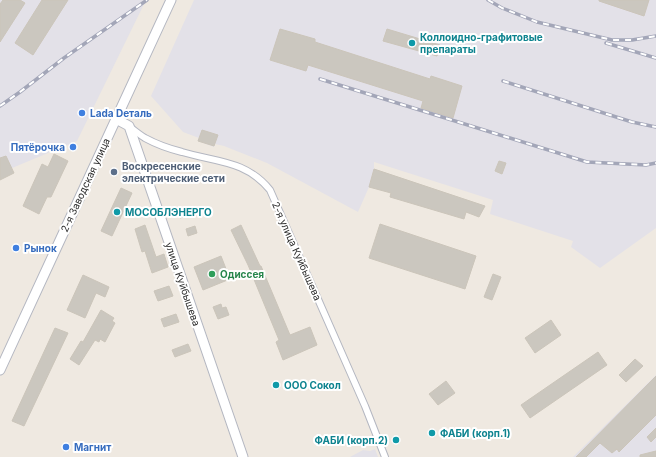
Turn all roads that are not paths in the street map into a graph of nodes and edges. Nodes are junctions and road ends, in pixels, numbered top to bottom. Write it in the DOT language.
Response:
graph roads {
  1 [pos="171,0"];
  2 [pos="116,119"];
  3 [pos="129,126"];
  4 [pos="0,370"];
  5 [pos="243,457"];
  6 [pos="385,457"];
  1 -- 2 [label="street, 2-я Заводская улица"];
  2 -- 3 [label="street"];
  2 -- 4 [label="street, 2-я Заводская улица"];
  3 -- 5 [label="street, улица Куйбышева"];
  3 -- 6 [label="street, 2-я улица Куйбышева"];
}
